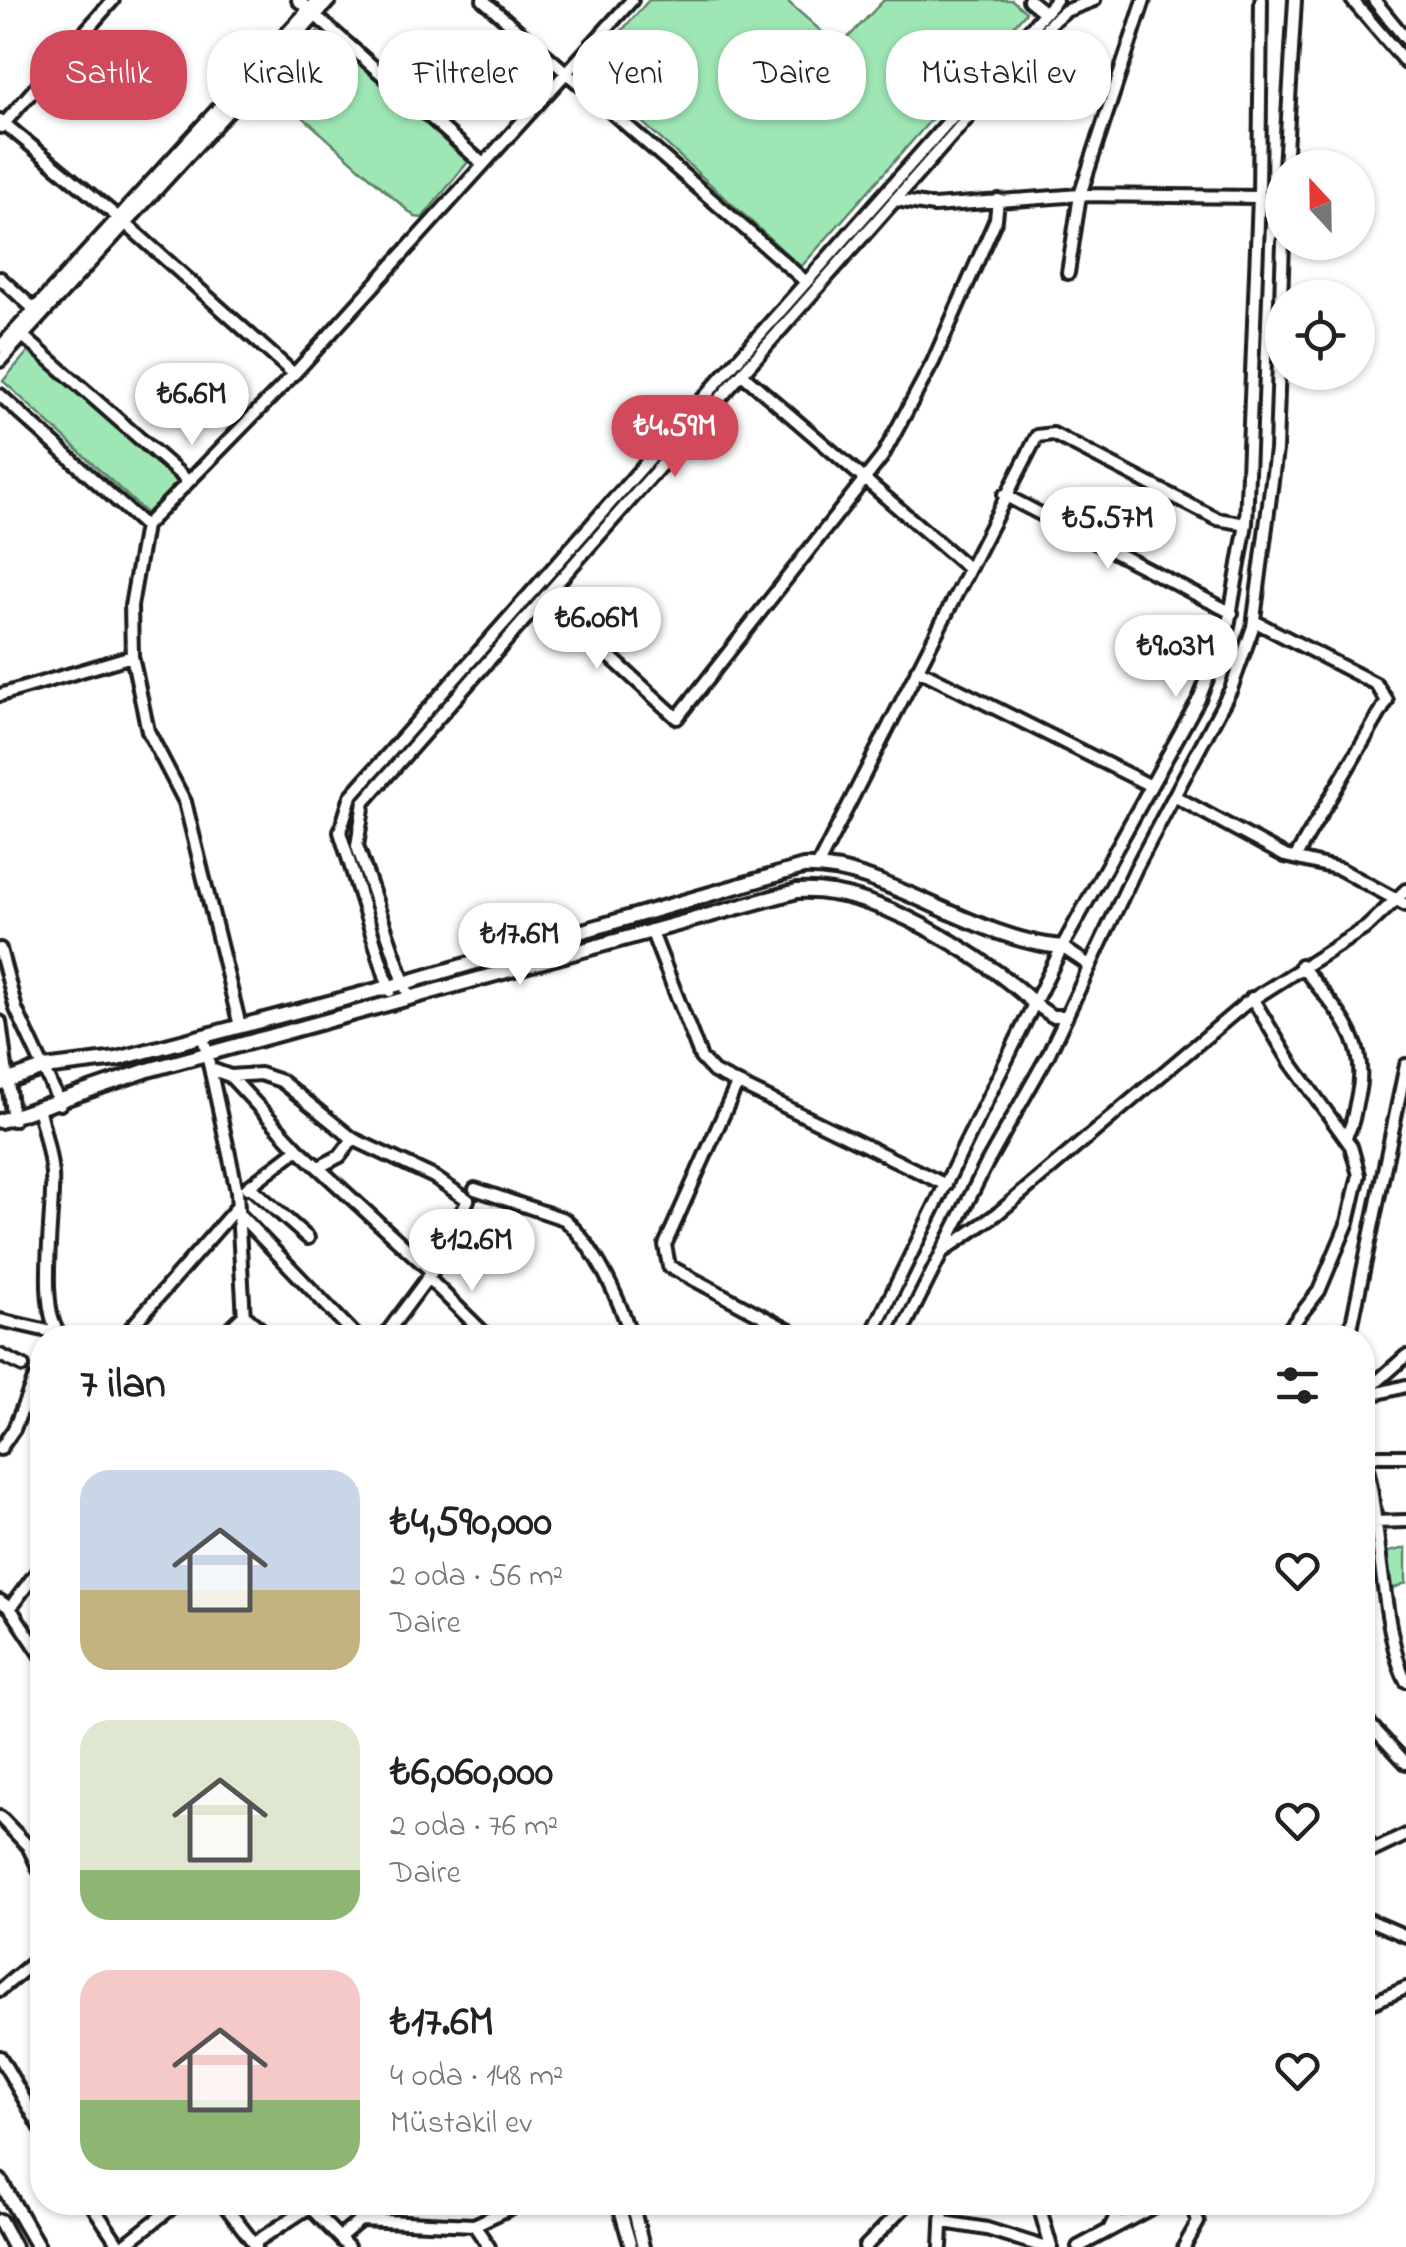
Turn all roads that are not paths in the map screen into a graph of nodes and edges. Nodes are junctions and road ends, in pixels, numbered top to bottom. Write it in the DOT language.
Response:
graph roads {
  1 [pos="113,0"];
  2 [pos="298,0"];
  3 [pos="330,0"];
  4 [pos="483,0"];
  5 [pos="632,0"];
  6 [pos="1029,0"];
  7 [pos="1056,0"];
  8 [pos="1094,0"];
  9 [pos="1144,0"];
  10 [pos="1261,0"];
  11 [pos="1295,0"];
  12 [pos="1352,0"];
  13 [pos="1374,0"];
  14 [pos="314,8"];
  15 [pos="1044,12"];
  16 [pos="1406,39"];
  17 [pos="1406,63"];
  18 [pos="566,72"];
  19 [pos="1,124"];
  20 [pos="1287,150"];
  21 [pos="484,164"];
  22 [pos="1080,195"];
  23 [pos="1259,197"];
  24 [pos="896,200"];
  25 [pos="998,200"];
  26 [pos="122,221"];
  27 [pos="1282,260"];
  28 [pos="1068,274"];
  29 [pos="0,278"];
  30 [pos="805,281"];
  31 [pos="34,309"];
  32 [pos="24,337"];
  33 [pos="0,346"];
  34 [pos="0,362"];
  35 [pos="294,374"];
  36 [pos="742,374"];
  37 [pos="0,395"];
  38 [pos="868,479"];
  39 [pos="188,481"];
  40 [pos="1004,495"];
  41 [pos="1246,524"];
  42 [pos="145,526"];
  43 [pos="968,568"];
  44 [pos="545,597"];
  45 [pos="1232,613"];
  46 [pos="1254,621"];
  47 [pos="132,656"];
  48 [pos="917,669"];
  49 [pos="0,694"];
  50 [pos="1151,786"];
  51 [pos="1174,796"];
  52 [pos="1295,858"];
  53 [pos="817,867"];
  54 [pos="1406,890"];
  55 [pos="1402,903"];
  56 [pos="651,930"];
  57 [pos="1062,947"];
  58 [pos="0,949"];
  59 [pos="1301,965"];
  60 [pos="1090,966"];
  61 [pos="406,990"];
  62 [pos="390,994"];
  63 [pos="1252,998"];
  64 [pos="1035,1004"];
  65 [pos="1067,1016"];
  66 [pos="0,1022"];
  67 [pos="240,1026"];
  68 [pos="202,1036"];
  69 [pos="207,1054"];
  70 [pos="1406,1065"];
  71 [pos="44,1068"];
  72 [pos="211,1069"];
  73 [pos="230,1076"];
  74 [pos="4,1081"];
  75 [pos="738,1084"];
  76 [pos="60,1104"];
  77 [pos="38,1111"];
  78 [pos="6,1121"];
  79 [pos="1345,1137"];
  80 [pos="353,1139"];
  81 [pos="298,1150"];
  82 [pos="319,1168"];
  83 [pos="249,1186"];
  84 [pos="946,1186"];
  85 [pos="475,1189"];
  86 [pos="237,1204"];
  87 [pos="308,1238"];
  88 [pos="942,1253"];
  89 [pos="430,1275"];
  90 [pos="244,1315"];
  91 [pos="0,1320"];
  92 [pos="57,1325"];
  93 [pos="133,1325"];
  94 [pos="234,1325"];
  95 [pos="244,1325"];
  96 [pos="256,1325"];
  97 [pos="346,1325"];
  98 [pos="393,1325"];
  99 [pos="477,1325"];
  100 [pos="625,1325"];
  101 [pos="780,1325"];
  102 [pos="876,1325"];
  103 [pos="906,1325"];
  104 [pos="1293,1325"];
  105 [pos="1351,1325"];
  106 [pos="30,1328"];
  107 [pos="0,1356"];
  108 [pos="1406,1356"];
  109 [pos="24,1366"];
  110 [pos="1375,1384"];
  111 [pos="1406,1386"];
  112 [pos="30,1390"];
  113 [pos="1375,1393"];
  114 [pos="0,1448"];
  115 [pos="1375,1456"];
  116 [pos="1406,1456"];
  117 [pos="1406,1521"];
  118 [pos="1375,1522"];
  119 [pos="1375,1529"];
  120 [pos="30,1578"];
  121 [pos="5,1605"];
  122 [pos="30,1639"];
  123 [pos="1406,1681"];
  124 [pos="1375,1730"];
  125 [pos="1406,1763"];
  126 [pos="0,1817"];
  127 [pos="1406,1835"];
  128 [pos="1375,1848"];
  129 [pos="30,1850"];
  130 [pos="1375,1923"];
  131 [pos="1406,1936"];
  132 [pos="30,1965"];
  133 [pos="1406,1988"];
  134 [pos="0,1990"];
  135 [pos="1375,2002"];
  136 [pos="0,2056"];
  137 [pos="30,2109"];
  138 [pos="0,2181"];
  139 [pos="99,2215"];
  140 [pos="162,2215"];
  141 [pos="232,2215"];
  142 [pos="297,2215"];
  143 [pos="320,2215"];
  144 [pos="367,2215"];
  145 [pos="495,2215"];
  146 [pos="622,2215"];
  147 [pos="635,2215"];
  148 [pos="896,2215"];
  149 [pos="944,2215"];
  150 [pos="1041,2215"];
  151 [pos="1116,2215"];
  152 [pos="1137,2215"];
  153 [pos="1195,2215"];
  154 [pos="361,2220"];
  155 [pos="0,2222"];
  156 [pos="944,2222"];
  157 [pos="474,2225"];
  158 [pos="1108,2230"];
  159 [pos="344,2242"];
  160 [pos="255,2245"];
  161 [pos="14,2247"];
  162 [pos="38,2247"];
  163 [pos="121,2247"];
  164 [pos="489,2247"];
  165 [pos="631,2247"];
  166 [pos="643,2247"];
  167 [pos="865,2247"];
  168 [pos="941,2247"];
  169 [pos="1047,2247"];
  170 [pos="1078,2247"];
  171 [pos="1184,2247"];
  1 -- 19 [label="street"];
  2 -- 14 [label="street"];
  3 -- 14 [label="street"];
  4 -- 18 [label="street"];
  5 -- 18 [label="street"];
  6 -- 15 [label="street"];
  7 -- 15 [label="street"];
  8 -- 24 [label="street"];
  9 -- 22 [label="street"];
  10 -- 23 [label="street"];
  11 -- 20 [label="street"];
  12 -- 17 [label="street"];
  13 -- 16 [label="street"];
  14 -- 21 [label="street"];
  14 -- 26 [label="street"];
  15 -- 30 [label="street"];
  18 -- 21 [label="street"];
  18 -- 30 [label="street"];
  19 -- 26 [label="street"];
  21 -- 35 [label="street"];
  22 -- 23 [label="street"];
  22 -- 25 [label="street"];
  22 -- 28 [label="street"];
  23 -- 41 [label="street"];
  24 -- 25 [label="street"];
  24 -- 36 [label="street"];
  25 -- 38 [label="street"];
  26 -- 31 [label="street"];
  26 -- 32 [label="street"];
  26 -- 35 [label="street"];
  27 -- 46 [label="street"];
  29 -- 31 [label="street"];
  30 -- 62 [label="street"];
  31 -- 33 [label="street"];
  32 -- 34 [label="street"];
  32 -- 39 [label="street"];
  35 -- 39 [label="street"];
  36 -- 38 [label="street"];
  36 -- 44 [label="street"];
  37 -- 42 [label="street"];
  38 -- 43 [label="street"];
  38 -- 44 [label="street"];
  39 -- 42 [label="street"];
  40 -- 41 [label="street"];
  40 -- 43 [label="street"];
  40 -- 45 [label="street"];
  41 -- 45 [label="street"];
  42 -- 47 [label="street"];
  43 -- 48 [label="street"];
  44 -- 61 [label="street"];
  45 -- 50 [label="street"];
  46 -- 51 [label="street"];
  46 -- 52 [label="street"];
  47 -- 49 [label="street"];
  47 -- 67 [label="street"];
  48 -- 50 [label="street"];
  48 -- 53 [label="street"];
  50 -- 57 [label="street"];
  51 -- 52 [label="street"];
  51 -- 60 [label="street"];
  52 -- 55 [label="street"];
  53 -- 57 [label="main road"];
  53 -- 61 [label="main road"];
  54 -- 55 [label="street"];
  55 -- 59 [label="street"];
  56 -- 61 [label="main road"];
  56 -- 64 [label="main road"];
  56 -- 75 [label="street"];
  57 -- 60 [label="street"];
  57 -- 64 [label="street"];
  58 -- 71 [label="street"];
  59 -- 63 [label="street"];
  59 -- 79 [label="street"];
  60 -- 65 [label="street"];
  61 -- 62 [label="main road"];
  62 -- 67 [label="main road"];
  62 -- 69 [label="main road"];
  63 -- 79 [label="street"];
  63 -- 88 [label="street"];
  64 -- 65 [label="street"];
  64 -- 84 [label="street"];
  65 -- 88 [label="street"];
  66 -- 74 [label="street"];
  67 -- 68 [label="main road"];
  68 -- 69 [label="street"];
  68 -- 71 [label="main road"];
  69 -- 72 [label="street"];
  69 -- 76 [label="main road"];
  70 -- 105 [label="street"];
  71 -- 74 [label="main road"];
  71 -- 76 [label="street"];
  72 -- 73 [label="street"];
  72 -- 86 [label="street"];
  73 -- 80 [label="street"];
  73 -- 81 [label="street"];
  74 -- 78 [label="street"];
  75 -- 84 [label="street"];
  75 -- 101 [label="street"];
  76 -- 77 [label="main road"];
  77 -- 78 [label="main road"];
  77 -- 92 [label="street"];
  79 -- 104 [label="street"];
  80 -- 82 [label="street"];
  80 -- 89 [label="street"];
  81 -- 82 [label="street"];
  81 -- 83 [label="street"];
  82 -- 89 [label="street"];
  83 -- 86 [label="street"];
  83 -- 87 [label="street"];
  84 -- 102 [label="street"];
  85 -- 100 [label="street"];
  86 -- 90 [label="street"];
  86 -- 93 [label="street"];
  86 -- 97 [label="street"];
  88 -- 103 [label="street"];
  89 -- 98 [label="street"];
  89 -- 99 [label="street"];
  90 -- 94 [label="street"];
  90 -- 95 [label="street"];
  90 -- 96 [label="street"];
  91 -- 106 [label="street"];
  107 -- 109 [label="street"];
  108 -- 110 [label="street"];
  111 -- 113 [label="street"];
  112 -- 114 [label="street"];
  115 -- 116 [label="street"];
  117 -- 118 [label="street"];
  119 -- 123 [label="street"];
  120 -- 121 [label="street"];
  121 -- 122 [label="street"];
  124 -- 125 [label="street"];
  126 -- 129 [label="street"];
  127 -- 128 [label="street"];
  130 -- 131 [label="street"];
  132 -- 134 [label="street"];
  133 -- 135 [label="street"];
  136 -- 137 [label="street"];
  138 -- 162 [label="main road"];
  139 -- 163 [label="street"];
  140 -- 163 [label="street"];
  141 -- 160 [label="street"];
  142 -- 160 [label="street"];
  143 -- 159 [label="street"];
  144 -- 154 [label="street"];
  145 -- 157 [label="street"];
  146 -- 165 [label="street"];
  147 -- 166 [label="street"];
  148 -- 167 [label="street"];
  149 -- 156 [label="street"];
  150 -- 169 [label="street"];
  151 -- 158 [label="street"];
  152 -- 158 [label="street"];
  153 -- 171 [label="street"];
  154 -- 157 [label="street"];
  154 -- 159 [label="street"];
  155 -- 161 [label="main road"];
  156 -- 168 [label="street"];
  156 -- 169 [label="street"];
  157 -- 164 [label="street"];
  158 -- 170 [label="street"];
}
